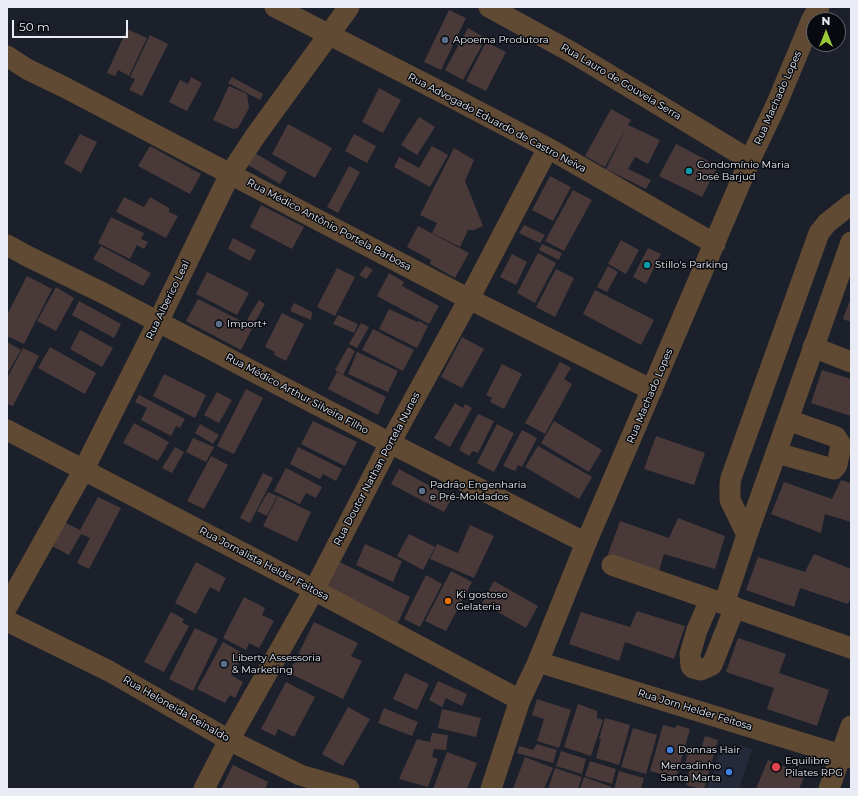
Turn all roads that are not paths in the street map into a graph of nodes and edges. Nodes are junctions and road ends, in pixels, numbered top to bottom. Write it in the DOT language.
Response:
graph roads {
  1 [pos="275,7"];
  2 [pos="349,7"];
  3 [pos="489,7"];
  4 [pos="819,7"];
  5 [pos="329,35"];
  6 [pos="7,56"];
  7 [pos="548,148"];
  8 [pos="750,160"];
  9 [pos="230,174"];
  10 [pos="851,204"];
  11 [pos="851,242"];
  12 [pos="715,244"];
  13 [pos="7,245"];
  14 [pos="469,299"];
  15 [pos="158,322"];
  16 [pos="812,347"];
  17 [pos="851,362"];
  18 [pos="652,390"];
  19 [pos="788,420"];
  20 [pos="7,430"];
  21 [pos="390,443"];
  22 [pos="777,453"];
  23 [pos="83,470"];
  24 [pos="747,535"];
  25 [pos="586,543"];
  26 [pos="612,565"];
  27 [pos="314,590"];
  28 [pos="723,603"];
  29 [pos="7,607"];
  30 [pos="7,621"];
  31 [pos="851,648"];
  32 [pos="538,662"];
  33 [pos="520,700"];
  34 [pos="851,726"];
  35 [pos="229,740"];
  36 [pos="846,756"];
  37 [pos="204,789"];
  38 [pos="349,789"];
  39 [pos="491,789"];
  40 [pos="829,789"];
  1 -- 5 [label="street, Rua Advogado Eduardo de Castro Neiva"];
  2 -- 5 [label="street, Rua Alberico Leal"];
  3 -- 8 [label="street, Rua Lauro de Gouveia Serra"];
  4 -- 8 [label="street, Rua Machado Lopes"];
  5 -- 7 [label="street, Rua Advogado Eduardo de Castro Neiva"];
  5 -- 9 [label="street, Rua Alberico Leal"];
  6 -- 9 [label="street, Rua Médico Antônio Portela Barbosa"];
  7 -- 12 [label="street, Rua Advogado Eduardo de Castro Neiva"];
  7 -- 14 [label="street, Rua Doutor Nathan Portela Nunes"];
  8 -- 12 [label="street, Rua Machado Lopes"];
  9 -- 14 [label="street, Rua Médico Antônio Portela Barbosa"];
  9 -- 15 [label="street, Rua Alberico Leal"];
  10 -- 24 [label="street"];
  11 -- 16 [label="street"];
  12 -- 18 [label="street, Rua Machado Lopes"];
  13 -- 15 [label="street, Rua Médico Arthur Silveira Filho"];
  14 -- 18 [label="street, Rua Médico Antônio Portela Barbosa"];
  14 -- 21 [label="street, Rua Doutor Nathan Portela Nunes"];
  15 -- 21 [label="street, Rua Médico Arthur Silveira Filho"];
  15 -- 23 [label="street, Rua Alberico Leal"];
  16 -- 17 [label="street"];
  16 -- 19 [label="street"];
  18 -- 25 [label="street, Rua Machado Lopes"];
  19 -- 22 [label="street"];
  19 -- 22 [label="street"];
  20 -- 23 [label="street, Rua Jornalista Helder Feitosa"];
  21 -- 25 [label="street, Rua Médico Arthur Silveira Filho"];
  21 -- 27 [label="street, Rua Doutor Nathan Portela Nunes"];
  22 -- 24 [label="street"];
  23 -- 27 [label="street, Rua Jornalista Helder Feitosa"];
  23 -- 29 [label="street, Rua Alberico Leal"];
  24 -- 28 [label="street"];
  25 -- 32 [label="street, Rua Machado Lopes"];
  26 -- 28 [label="street"];
  27 -- 33 [label="street, Rua Jornalista Helder Feitosa"];
  27 -- 35 [label="street, Rua Doutor Nathan Portela Nunes"];
  28 -- 31 [label="street"];
  30 -- 35 [label="street, Rua Heloneida Reinaldo"];
  32 -- 33 [label="street, Rua Machado Lopes"];
  32 -- 36 [label="street, Rua Jorn Helder Feitosa"];
  33 -- 39 [label="street, Rua Machado Lopes"];
  34 -- 36 [label="street"];
  35 -- 37 [label="street, Rua Doutor Nathan Portela Nunes"];
  35 -- 38 [label="street, Rua Heloneida Reinaldo"];
  36 -- 40 [label="street"];
}
